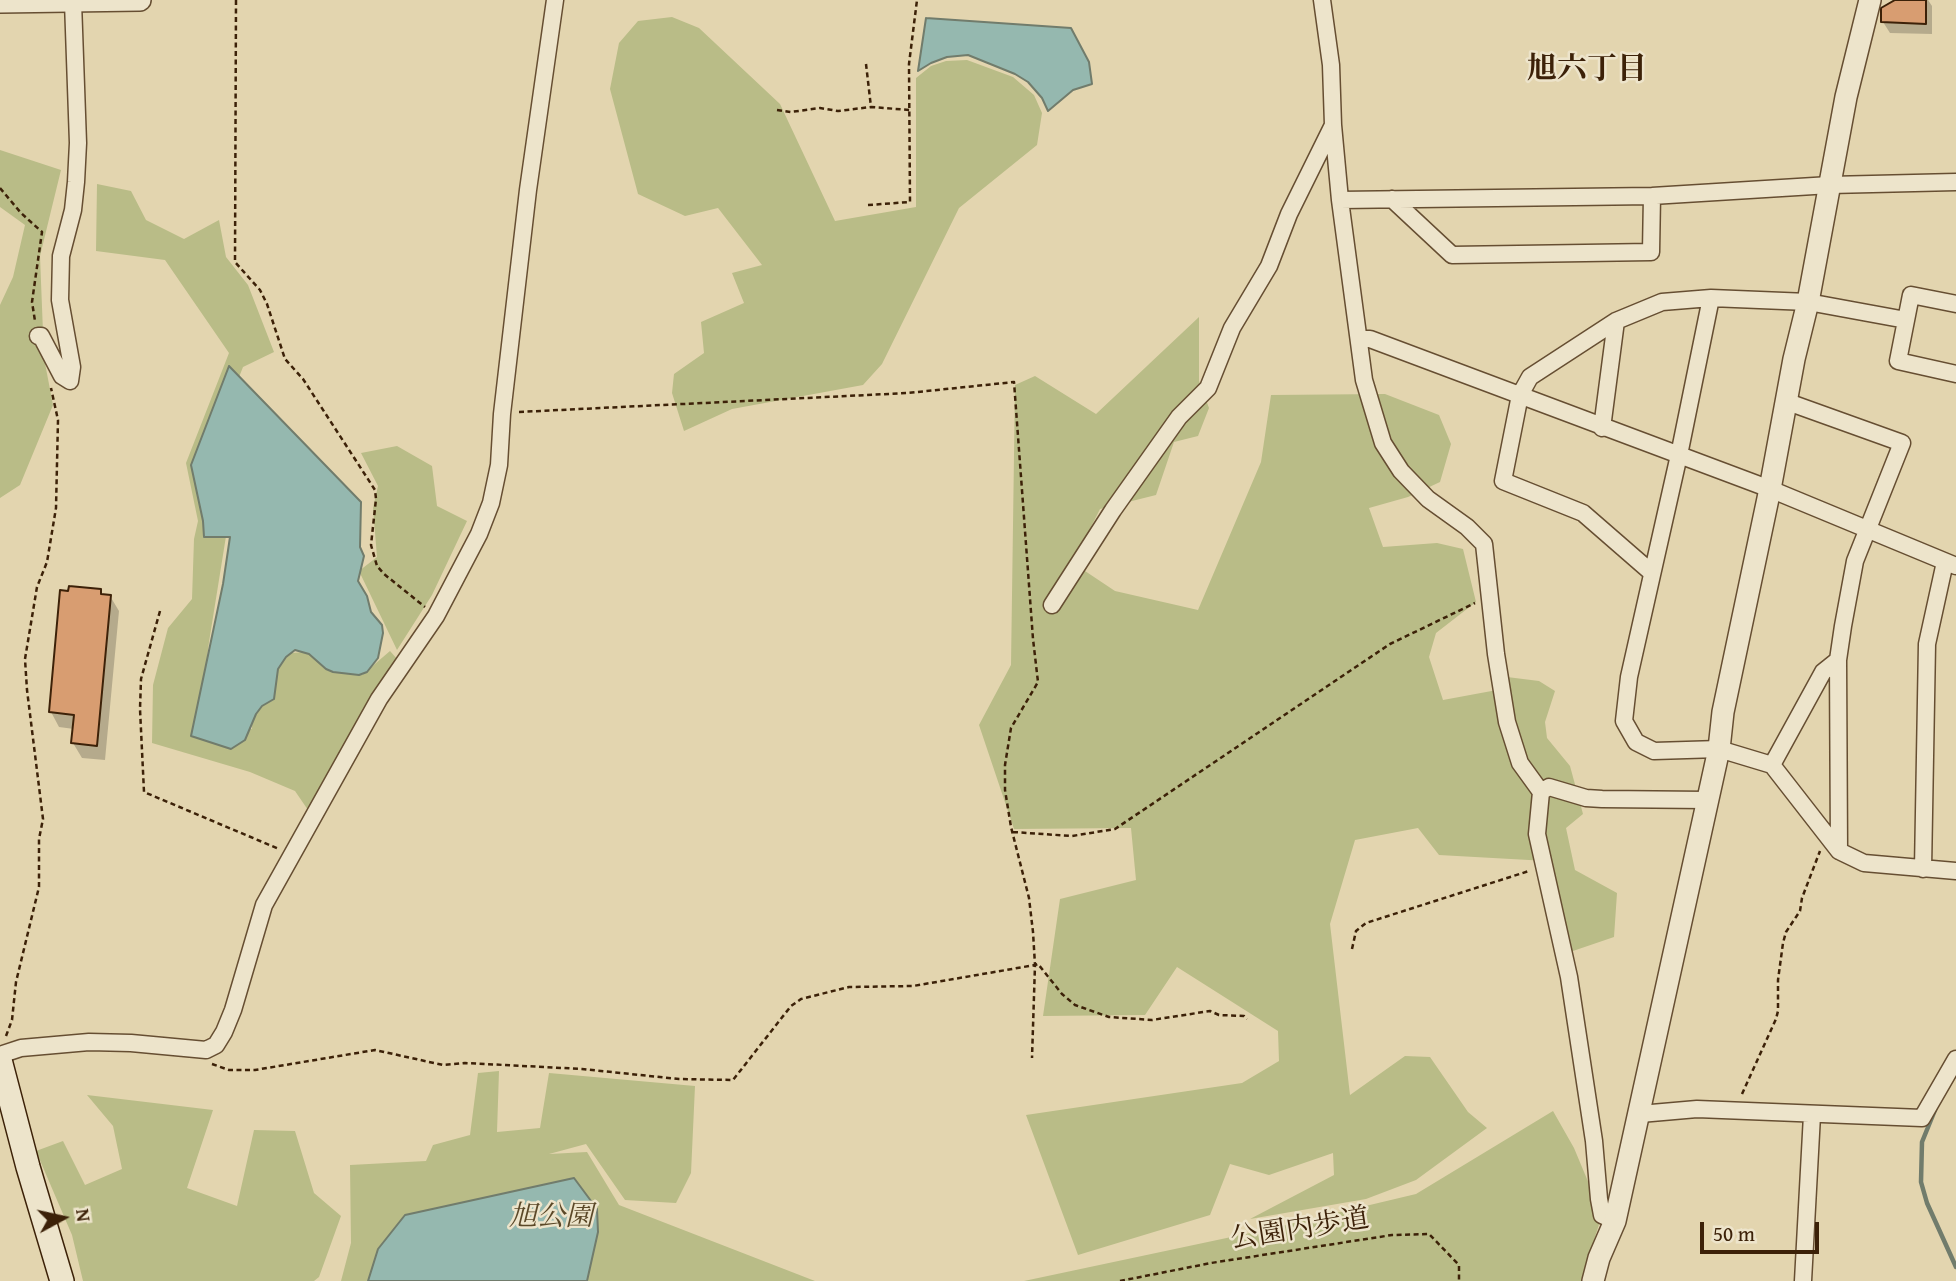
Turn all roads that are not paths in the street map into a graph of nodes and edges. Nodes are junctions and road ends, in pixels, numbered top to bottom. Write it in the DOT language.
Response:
graph roads {
  1 [pos="140,0"];
  2 [pos="555,0"];
  3 [pos="1322,0"];
  4 [pos="1870,0"];
  5 [pos="0,2"];
  6 [pos="74,2"];
  7 [pos="1333,125"];
  8 [pos="1956,182"];
  9 [pos="1830,185"];
  10 [pos="1651,196"];
  11 [pos="1392,199"];
  12 [pos="1340,200"];
  13 [pos="1710,298"];
  14 [pos="1808,302"];
  15 [pos="1956,304"];
  16 [pos="1906,320"];
  17 [pos="1616,321"];
  18 [pos="38,336"];
  19 [pos="1360,339"];
  20 [pos="1956,374"];
  21 [pos="1520,395"];
  22 [pos="1786,401"];
  23 [pos="1602,428"];
  24 [pos="1679,455"];
  25 [pos="1770,489"];
  26 [pos="1869,529"];
  27 [pos="1951,564"];
  28 [pos="1652,573"];
  29 [pos="1052,604"];
  30 [pos="1838,660"];
  31 [pos="1719,749"];
  32 [pos="1772,765"];
  33 [pos="1541,792"];
  34 [pos="1707,800"];
  35 [pos="1839,851"];
  36 [pos="1923,869"];
  37 [pos="1956,871"];
  38 [pos="1,1056"];
  39 [pos="1956,1059"];
  40 [pos="1640,1114"];
  41 [pos="1812,1115"];
  42 [pos="1615,1221"];
  43 [pos="62,1281"];
  44 [pos="1593,1281"];
  45 [pos="1803,1281"];
  1 -- 6 [label="street"];
  2 -- 38 [label="street"];
  3 -- 7 [label="street"];
  4 -- 9 [label="street"];
  5 -- 6 [label="street"];
  6 -- 18 [label="street"];
  7 -- 12 [label="street"];
  7 -- 29 [label="street"];
  8 -- 9 [label="street"];
  9 -- 10 [label="street"];
  9 -- 14 [label="street"];
  10 -- 11 [label="street"];
  10 -- 11 [label="street"];
  11 -- 12 [label="street"];
  12 -- 19 [label="street"];
  13 -- 14 [label="street"];
  13 -- 17 [label="street"];
  13 -- 24 [label="street"];
  14 -- 16 [label="street"];
  14 -- 22 [label="street"];
  15 -- 16 [label="street"];
  16 -- 20 [label="street"];
  17 -- 21 [label="street"];
  17 -- 23 [label="street"];
  19 -- 21 [label="street"];
  19 -- 33 [label="street"];
  21 -- 23 [label="street"];
  21 -- 28 [label="street"];
  22 -- 25 [label="street"];
  22 -- 26 [label="street"];
  23 -- 24 [label="street"];
  24 -- 25 [label="street"];
  24 -- 28 [label="street"];
  25 -- 26 [label="street"];
  25 -- 31 [label="street"];
  26 -- 27 [label="street"];
  26 -- 30 [label="street"];
  27 -- 36 [label="street"];
  28 -- 31 [label="street"];
  30 -- 32 [label="street"];
  30 -- 35 [label="street"];
  31 -- 32 [label="street"];
  31 -- 34 [label="street"];
  32 -- 35 [label="street"];
  33 -- 34 [label="street"];
  33 -- 42 [label="street"];
  34 -- 40 [label="street"];
  35 -- 36 [label="street"];
  36 -- 37 [label="street"];
  38 -- 43 [label="main road"];
  39 -- 41 [label="street"];
  40 -- 41 [label="street"];
  40 -- 42 [label="street"];
  41 -- 45 [label="street"];
  42 -- 44 [label="street"];
}
